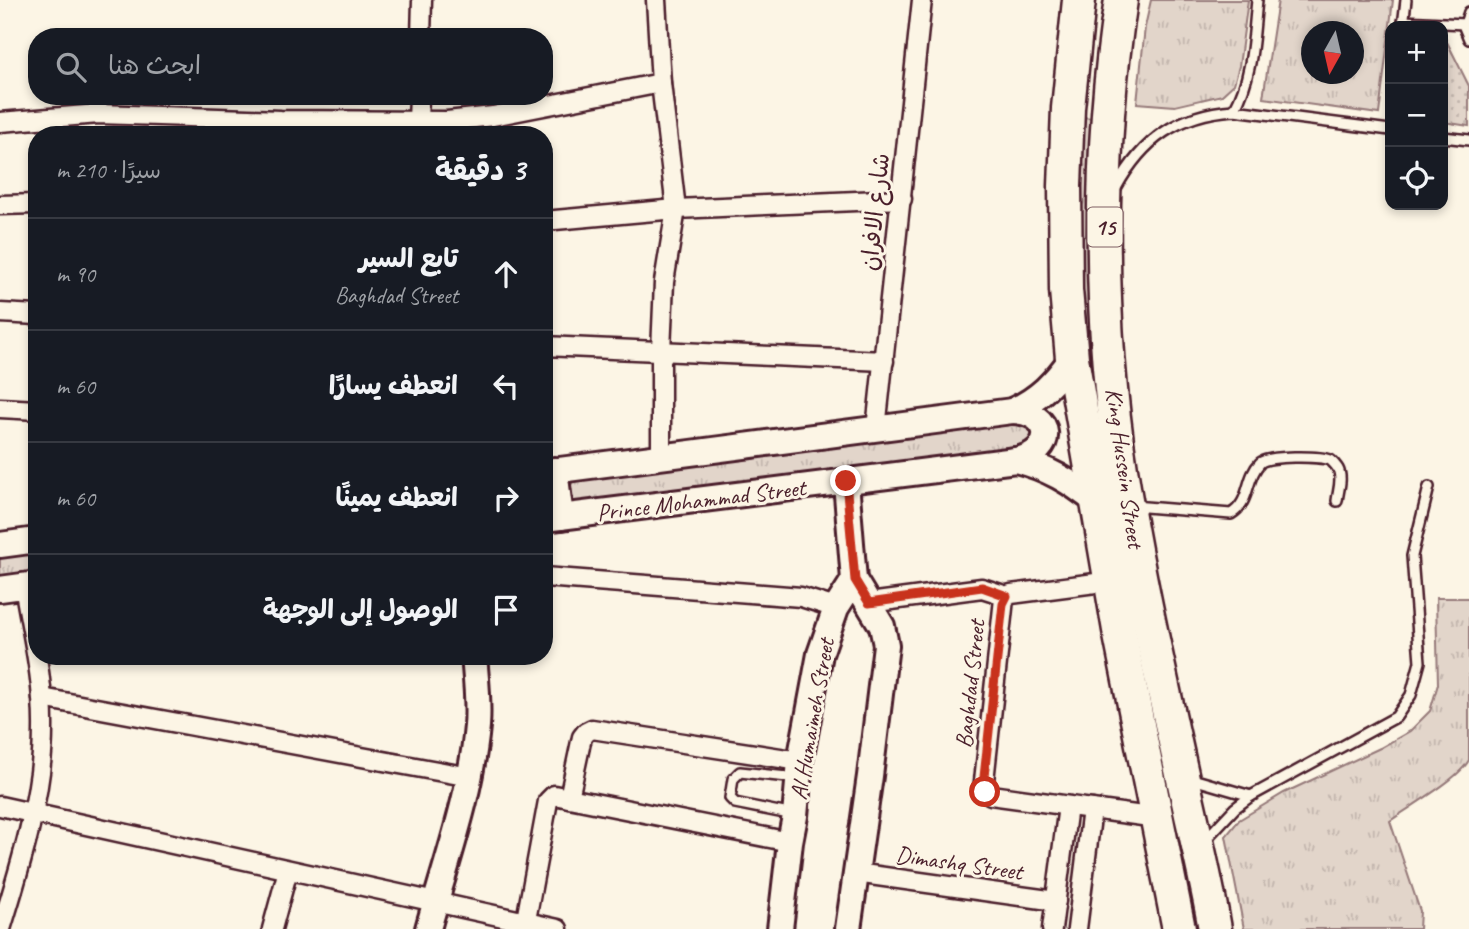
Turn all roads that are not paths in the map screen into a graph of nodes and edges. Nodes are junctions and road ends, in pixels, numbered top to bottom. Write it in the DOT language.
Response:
graph roads {
  1 [pos="422,0"];
  2 [pos="656,0"];
  3 [pos="922,0"];
  4 [pos="1079,0"];
  5 [pos="1121,0"];
  6 [pos="1257,0"];
  7 [pos="1406,0"];
  8 [pos="1469,12"];
  9 [pos="1403,21"];
  10 [pos="1448,24"];
  11 [pos="1465,24"];
  12 [pos="421,28"];
  13 [pos="1469,39"];
  14 [pos="661,83"];
  15 [pos="553,104"];
  16 [pos="419,105"];
  17 [pos="549,105"];
  18 [pos="1068,108"];
  19 [pos="1109,109"];
  20 [pos="1234,110"];
  21 [pos="418,120"];
  22 [pos="0,122"];
  23 [pos="1385,126"];
  24 [pos="1448,138"];
  25 [pos="1469,140"];
  26 [pos="902,199"];
  27 [pos="28,204"];
  28 [pos="0,205"];
  29 [pos="1105,208"];
  30 [pos="676,209"];
  31 [pos="553,220"];
  32 [pos="0,313"];
  33 [pos="28,315"];
  34 [pos="553,346"];
  35 [pos="662,351"];
  36 [pos="1072,358"];
  37 [pos="884,361"];
  38 [pos="0,408"];
  39 [pos="28,410"];
  40 [pos="1012,411"];
  41 [pos="876,429"];
  42 [pos="662,457"];
  43 [pos="1016,460"];
  44 [pos="553,471"];
  45 [pos="846,481"];
  46 [pos="1429,487"];
  47 [pos="1337,501"];
  48 [pos="1097,502"];
  49 [pos="1128,505"];
  50 [pos="553,518"];
  51 [pos="28,541"];
  52 [pos="0,545"];
  53 [pos="553,579"];
  54 [pos="855,580"];
  55 [pos="1111,581"];
  56 [pos="20,586"];
  57 [pos="1007,596"];
  58 [pos="869,603"];
  59 [pos="832,617"];
  60 [pos="28,625"];
  61 [pos="882,626"];
  62 [pos="36,665"];
  63 [pos="475,665"];
  64 [pos="43,698"];
  65 [pos="799,770"];
  66 [pos="470,776"];
  67 [pos="1182,776"];
  68 [pos="1251,796"];
  69 [pos="569,798"];
  70 [pos="0,806"];
  71 [pos="1069,806"];
  72 [pos="1092,809"];
  73 [pos="32,813"];
  74 [pos="795,816"];
  75 [pos="1157,818"];
  76 [pos="790,842"];
  77 [pos="1200,847"];
  78 [pos="288,870"];
  79 [pos="856,873"];
  80 [pos="1056,901"];
  81 [pos="435,903"];
  82 [pos="1213,915"];
  83 [pos="1177,918"];
  84 [pos="526,920"];
  85 [pos="1,929"];
  86 [pos="272,929"];
  87 [pos="428,929"];
  88 [pos="558,929"];
  89 [pos="780,929"];
  90 [pos="848,929"];
  91 [pos="1052,929"];
  92 [pos="1077,929"];
  1 -- 12 [label="street"];
  2 -- 14 [label="street"];
  3 -- 26 [label="street, شارع الافران"];
  4 -- 18 [label="highway, King Hussein Street / 15"];
  5 -- 19 [label="highway, King Hussein Street / 15"];
  6 -- 20 [label="lane"];
  7 -- 9 [label="lane"];
  8 -- 11 [label="lane"];
  10 -- 11 [label="lane"];
  11 -- 13 [label="lane"];
  14 -- 15 [label="street"];
  14 -- 30 [label="street"];
  16 -- 21 [label="street"];
  17 -- 21 [label="street"];
  18 -- 19 [label="highway"];
  18 -- 36 [label="highway, King Hussein Street / 15"];
  19 -- 29 [label="highway, King Hussein Street / 15"];
  20 -- 23 [label="lane"];
  20 -- 29 [label="lane"];
  21 -- 22 [label="street"];
  24 -- 25 [label="lane"];
  26 -- 30 [label="street"];
  26 -- 37 [label="street, شارع الافران"];
  27 -- 28 [label="street"];
  29 -- 49 [label="highway, King Hussein Street / 15"];
  30 -- 31 [label="street"];
  30 -- 35 [label="street"];
  32 -- 33 [label="street"];
  34 -- 35 [label="street"];
  35 -- 37 [label="street"];
  35 -- 42 [label="street"];
  36 -- 40 [label="main road, Prince Mohammad Street"];
  36 -- 48 [label="highway, King Hussein Street"];
  37 -- 41 [label="street, شارع الافران"];
  38 -- 39 [label="street"];
  40 -- 41 [label="main road, Prince Mohammad Street"];
  40 -- 43 [label="main road"];
  41 -- 42 [label="main road, Prince Mohammad Street"];
  42 -- 44 [label="main road, Prince Mohammad Street"];
  43 -- 45 [label="main road, Prince Mohammad Street"];
  43 -- 48 [label="main road, Prince Mohammad Street"];
  45 -- 50 [label="main road, Prince Mohammad Street"];
  45 -- 54 [label="main road"];
  46 -- 68 [label="lane"];
  47 -- 49 [label="lane"];
  48 -- 55 [label="highway, King Hussein Street"];
  49 -- 67 [label="highway, King Hussein Street"];
  51 -- 52 [label="main road"];
  53 -- 59 [label="street"];
  54 -- 58 [label="main road"];
  54 -- 59 [label="main road, Al Humaimeh Street"];
  55 -- 57 [label="street, Baghdad Street"];
  55 -- 75 [label="highway, King Hussein Street"];
  56 -- 60 [label="street"];
  57 -- 58 [label="street"];
  57 -- 71 [label="street, Baghdad Street"];
  58 -- 61 [label="main road"];
  59 -- 61 [label="main road"];
  59 -- 65 [label="main road, Al Humaimeh Street"];
  61 -- 79 [label="main road"];
  62 -- 64 [label="street"];
  63 -- 66 [label="main road"];
  64 -- 66 [label="street"];
  64 -- 73 [label="street"];
  65 -- 69 [label="street"];
  65 -- 74 [label="main road, Al Humaimeh Street"];
  65 -- 74 [label="lane"];
  66 -- 81 [label="main road"];
  67 -- 68 [label="lane"];
  67 -- 77 [label="highway, King Hussein Street"];
  68 -- 77 [label="lane"];
  69 -- 76 [label="street"];
  69 -- 84 [label="street"];
  70 -- 73 [label="street"];
  71 -- 72 [label="street, Baghdad Street"];
  71 -- 80 [label="street"];
  72 -- 75 [label="street, Baghdad Street"];
  72 -- 92 [label="street"];
  73 -- 78 [label="street"];
  73 -- 85 [label="street"];
  74 -- 76 [label="main road, Al Humaimeh Street"];
  75 -- 83 [label="highway, King Hussein Street"];
  76 -- 89 [label="main road, Al Humaimeh Street"];
  77 -- 82 [label="highway, King Hussein Street"];
  78 -- 81 [label="street"];
  78 -- 86 [label="street"];
  79 -- 80 [label="street, Dimashq Street"];
  79 -- 90 [label="main road"];
  80 -- 91 [label="street"];
  81 -- 84 [label="street"];
  81 -- 87 [label="main road"];
  82 -- 83 [label="highway"];
  84 -- 88 [label="street"];
}
